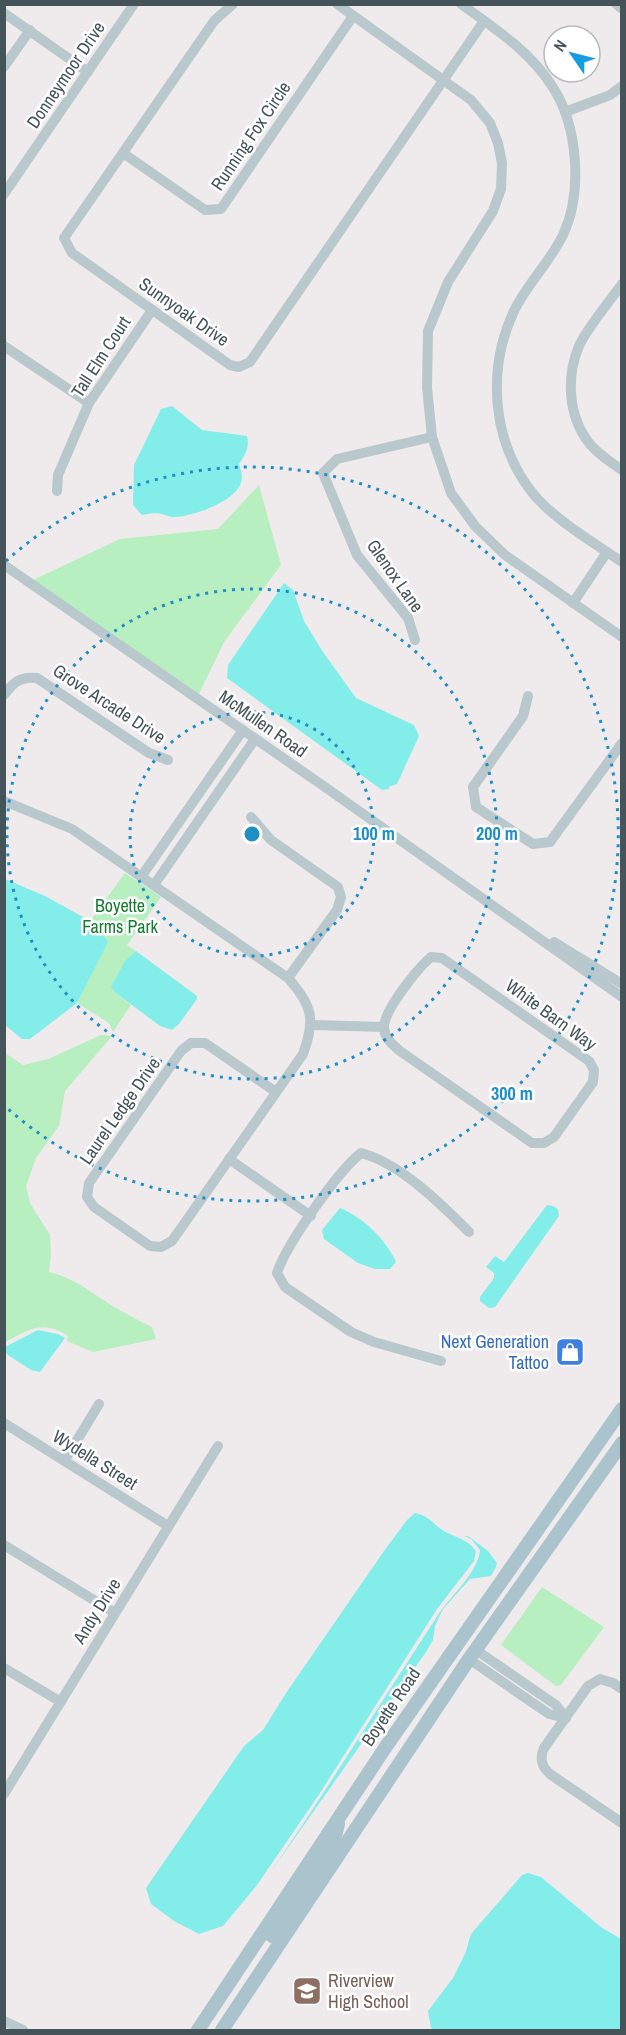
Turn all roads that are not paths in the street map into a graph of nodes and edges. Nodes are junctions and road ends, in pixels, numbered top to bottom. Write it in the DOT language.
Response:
graph roads {
  1 [pos="134,4"];
  2 [pos="233,4"];
  3 [pos="337,4"];
  4 [pos="461,4"];
  5 [pos="616,4"];
  6 [pos="621,9"];
  7 [pos="4,13"];
  8 [pos="353,16"];
  9 [pos="484,21"];
  10 [pos="30,30"];
  11 [pos="4,67"];
  12 [pos="88,72"];
  13 [pos="444,81"];
  14 [pos="621,86"];
  15 [pos="565,112"];
  16 [pos="123,153"];
  17 [pos="4,194"];
  18 [pos="621,284"];
  19 [pos="152,310"];
  20 [pos="4,346"];
  21 [pos="89,403"];
  22 [pos="432,437"];
  23 [pos="621,470"];
  24 [pos="57,491"];
  25 [pos="607,552"];
  26 [pos="621,562"];
  27 [pos="4,565"];
  28 [pos="573,603"];
  29 [pos="621,637"];
  30 [pos="415,640"];
  31 [pos="4,696"];
  32 [pos="528,696"];
  33 [pos="243,730"];
  34 [pos="255,739"];
  35 [pos="621,743"];
  36 [pos="168,760"];
  37 [pos="4,801"];
  38 [pos="251,817"];
  39 [pos="141,877"];
  40 [pos="154,885"];
  41 [pos="576,960"];
  42 [pos="288,978"];
  43 [pos="621,984"];
  44 [pos="621,997"];
  45 [pos="312,1025"];
  46 [pos="384,1027"];
  47 [pos="276,1092"];
  48 [pos="229,1159"];
  49 [pos="310,1216"];
  50 [pos="469,1232"];
  51 [pos="441,1361"];
  52 [pos="99,1404"];
  53 [pos="621,1409"];
  54 [pos="4,1423"];
  55 [pos="621,1443"];
  56 [pos="219,1446"];
  57 [pos="65,1460"];
  58 [pos="168,1526"];
  59 [pos="4,1545"];
  60 [pos="521,1551"];
  61 [pos="115,1613"];
  62 [pos="472,1655"];
  63 [pos="4,1668"];
  64 [pos="621,1689"];
  65 [pos="61,1702"];
  66 [pos="566,1718"];
  67 [pos="5,1792"];
  68 [pos="339,1816"];
  69 [pos="621,1823"];
  70 [pos="254,1980"];
  71 [pos="4,2021"];
  72 [pos="23,2031"];
  73 [pos="198,2031"];
  74 [pos="222,2031"];
  1 -- 12 [label="street, Donneymoor Drive"];
  2 -- 16 [label="street, Sunnyoak Drive"];
  3 -- 8 [label="street"];
  4 -- 9 [label="street"];
  5 -- 6 [label="street"];
  7 -- 10 [label="street"];
  8 -- 13 [label="street"];
  8 -- 16 [label="street, Running Fox Circle"];
  9 -- 13 [label="street, Sunnyoak Drive"];
  9 -- 15 [label="street"];
  10 -- 11 [label="street"];
  10 -- 12 [label="street"];
  12 -- 17 [label="street, Donneymoor Drive"];
  13 -- 19 [label="street, Sunnyoak Drive"];
  13 -- 22 [label="street"];
  14 -- 15 [label="street"];
  15 -- 25 [label="street"];
  16 -- 19 [label="street, Sunnyoak Drive"];
  18 -- 23 [label="street"];
  19 -- 21 [label="street, Tall Elm Court"];
  20 -- 21 [label="street"];
  21 -- 24 [label="street, Tall Elm Court"];
  22 -- 28 [label="street"];
  22 -- 30 [label="street, Glenox Lane"];
  25 -- 26 [label="street"];
  25 -- 28 [label="street"];
  27 -- 33 [label="street, McMullen Road"];
  28 -- 29 [label="street"];
  31 -- 36 [label="street, Grove Arcade Drive"];
  32 -- 35 [label="street"];
  33 -- 34 [label="street, McMullen Road"];
  33 -- 39 [label="street"];
  34 -- 40 [label="street"];
  34 -- 41 [label="street, McMullen Road"];
  37 -- 39 [label="street"];
  38 -- 42 [label="street"];
  39 -- 40 [label="street"];
  40 -- 42 [label="street"];
  41 -- 43 [label="street, McMullen Road"];
  41 -- 44 [label="street, McMullen Road"];
  42 -- 45 [label="street"];
  45 -- 46 [label="street"];
  45 -- 47 [label="street, Laurel Ledge Drive"];
  46 -- 46 [label="street, White Barn Way"];
  47 -- 48 [label="street, Laurel Ledge Drive"];
  47 -- 48 [label="street, Laurel Ledge Drive"];
  48 -- 49 [label="street"];
  49 -- 50 [label="street"];
  49 -- 51 [label="street"];
  52 -- 57 [label="street"];
  53 -- 60 [label="main road, Boyette Road"];
  54 -- 57 [label="street, Wydella Street"];
  55 -- 62 [label="main road"];
  56 -- 58 [label="street, Andy Drive"];
  57 -- 58 [label="street, Wydella Street"];
  58 -- 61 [label="street, Andy Drive"];
  59 -- 61 [label="street"];
  60 -- 62 [label="main road"];
  60 -- 68 [label="main road, Boyette Road"];
  61 -- 65 [label="street, Andy Drive"];
  62 -- 66 [label="street"];
  62 -- 70 [label="main road"];
  63 -- 65 [label="street"];
  64 -- 66 [label="street"];
  65 -- 67 [label="street, Andy Drive"];
  66 -- 69 [label="street"];
  68 -- 70 [label="main road"];
  68 -- 73 [label="main road, Boyette Road"];
  70 -- 74 [label="main road"];
  71 -- 72 [label="street"];
}
